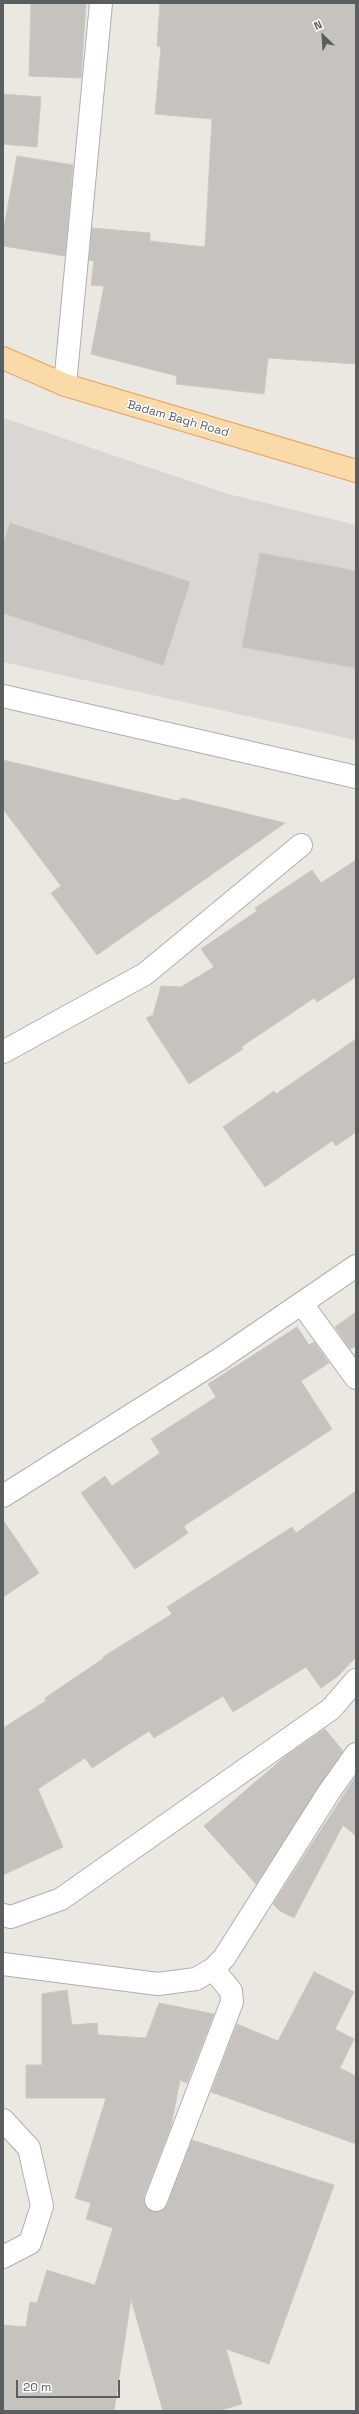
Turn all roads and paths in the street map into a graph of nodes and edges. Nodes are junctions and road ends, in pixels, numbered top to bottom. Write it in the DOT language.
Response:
graph roads {
  1 [pos="101,3"];
  2 [pos="3,358"];
  3 [pos="65,385"];
  4 [pos="356,471"];
  5 [pos="3,696"];
  6 [pos="356,777"];
  7 [pos="302,845"];
  8 [pos="3,1052"];
  9 [pos="356,1266"];
  10 [pos="302,1304"];
  11 [pos="356,1378"];
  12 [pos="3,1496"];
  13 [pos="356,1680"];
  14 [pos="356,1754"];
  15 [pos="3,1915"];
  16 [pos="3,1964"];
  17 [pos="213,1969"];
  18 [pos="3,2120"];
  19 [pos="156,2200"];
  20 [pos="3,2257"];
  1 -- 3 [label="street"];
  2 -- 3 [label="main road, Badam Bagh Road"];
  3 -- 4 [label="main road, Badam Bagh Road"];
  5 -- 6 [label="street"];
  7 -- 8 [label="street"];
  9 -- 10 [label="street"];
  10 -- 11 [label="street"];
  10 -- 12 [label="street"];
  13 -- 15 [label="street"];
  14 -- 17 [label="street"];
  16 -- 17 [label="street"];
  17 -- 19 [label="street"];
  18 -- 20 [label="street"];
}
